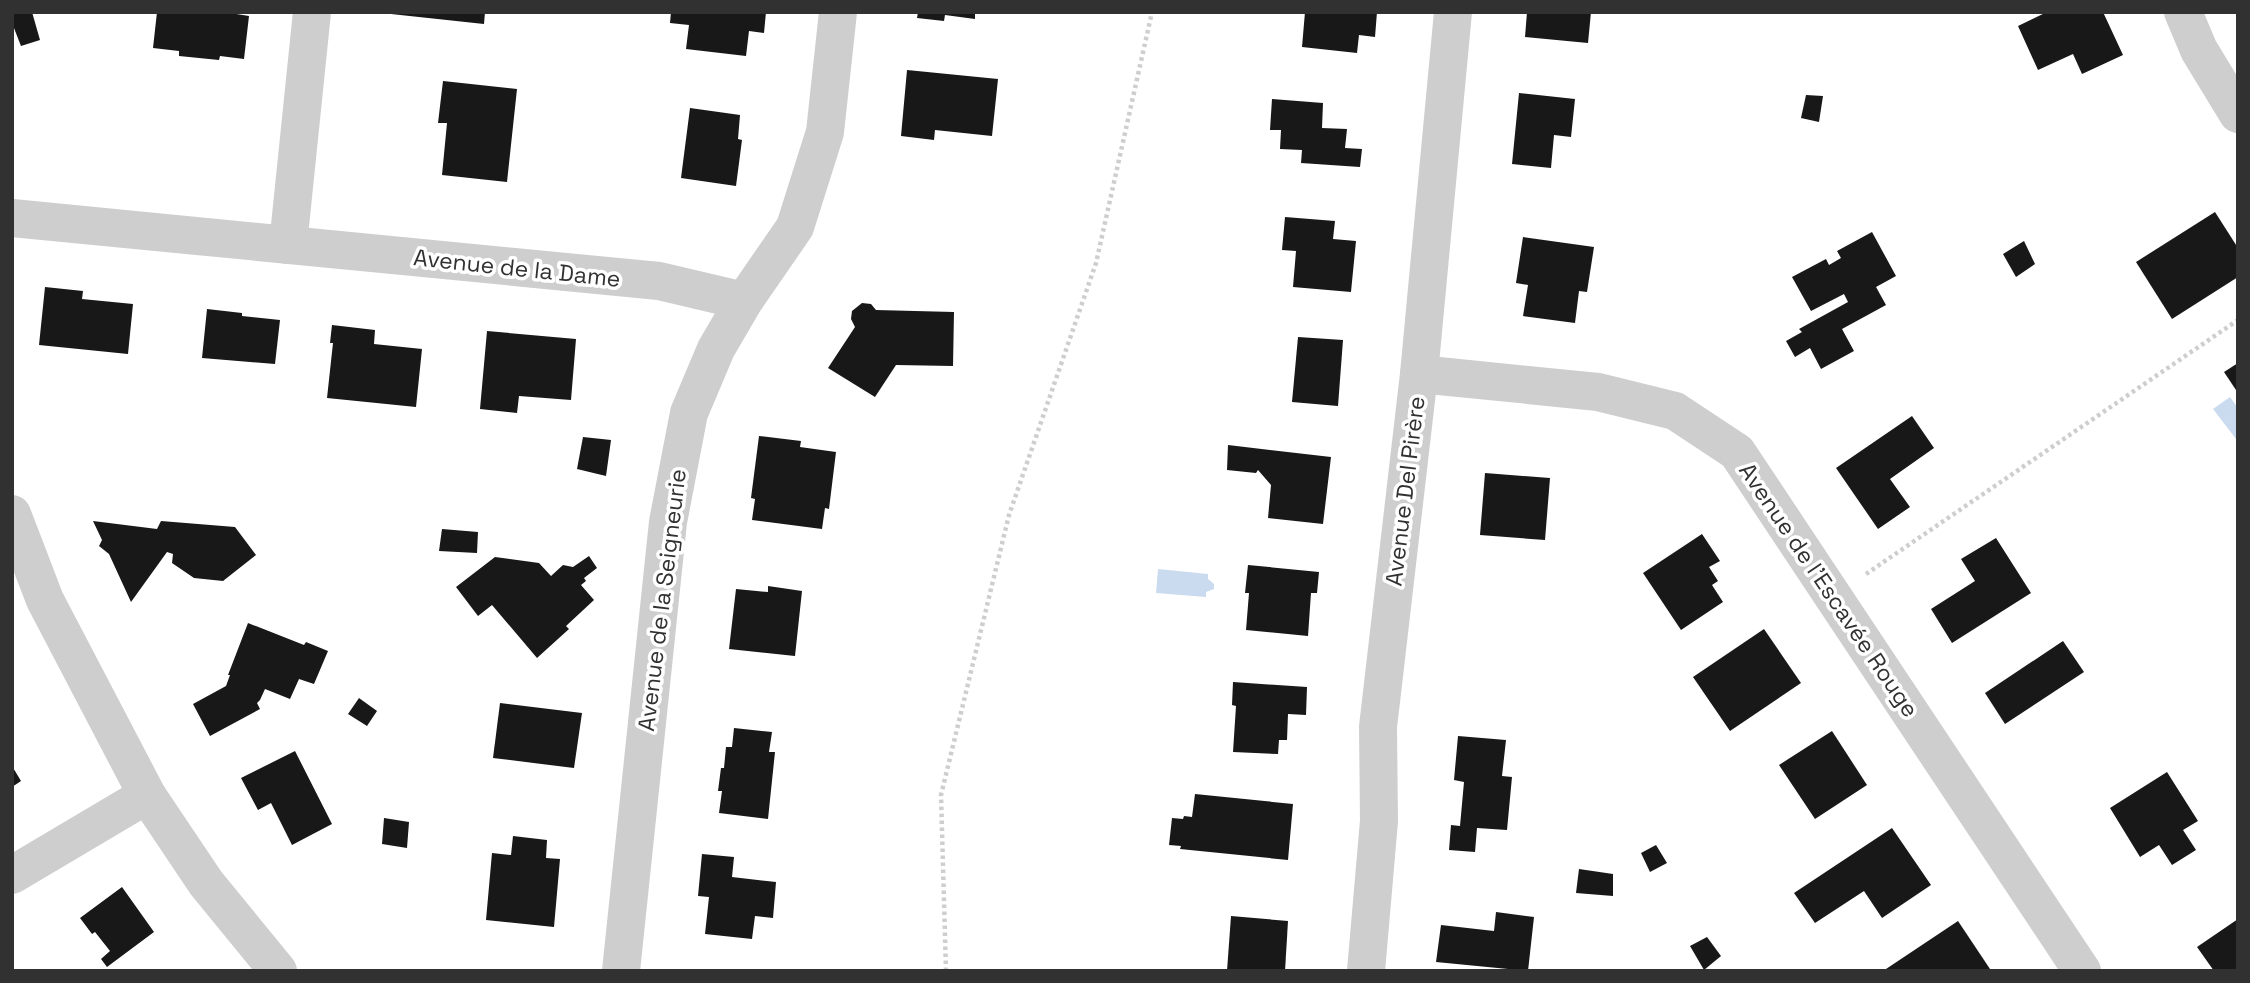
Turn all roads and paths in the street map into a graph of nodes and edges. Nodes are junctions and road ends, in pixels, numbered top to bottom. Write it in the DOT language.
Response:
graph roads {
  1 [pos="312,12"];
  2 [pos="838,12"];
  3 [pos="1152,12"];
  4 [pos="1453,12"];
  5 [pos="2183,12"];
  6 [pos="2238,114"];
  7 [pos="12,218"];
  8 [pos="288,246"];
  9 [pos="744,301"];
  10 [pos="2238,320"];
  11 [pos="1419,373"];
  12 [pos="12,514"];
  13 [pos="1833,596"];
  14 [pos="147,795"];
  15 [pos="12,875"];
  16 [pos="278,971"];
  17 [pos="621,971"];
  18 [pos="946,971"];
  19 [pos="1366,971"];
  20 [pos="2082,971"];
  1 -- 8 [label="street"];
  2 -- 9 [label="street, Avenue de la Seigneurie"];
  3 -- 18 [label="path"];
  4 -- 11 [label="street, Avenue Del Pirère"];
  5 -- 6 [label="street"];
  7 -- 8 [label="street, Avenue de la Dame"];
  8 -- 9 [label="street, Avenue de la Dame"];
  9 -- 17 [label="street, Avenue de la Seigneurie"];
  10 -- 13 [label="path"];
  11 -- 13 [label="street, Avenue de l'Escavée Rouge"];
  11 -- 19 [label="street, Avenue Del Pirère"];
  12 -- 14 [label="street"];
  13 -- 20 [label="street, Avenue de l'Escavée Rouge"];
  14 -- 15 [label="street"];
  14 -- 16 [label="street"];
}
